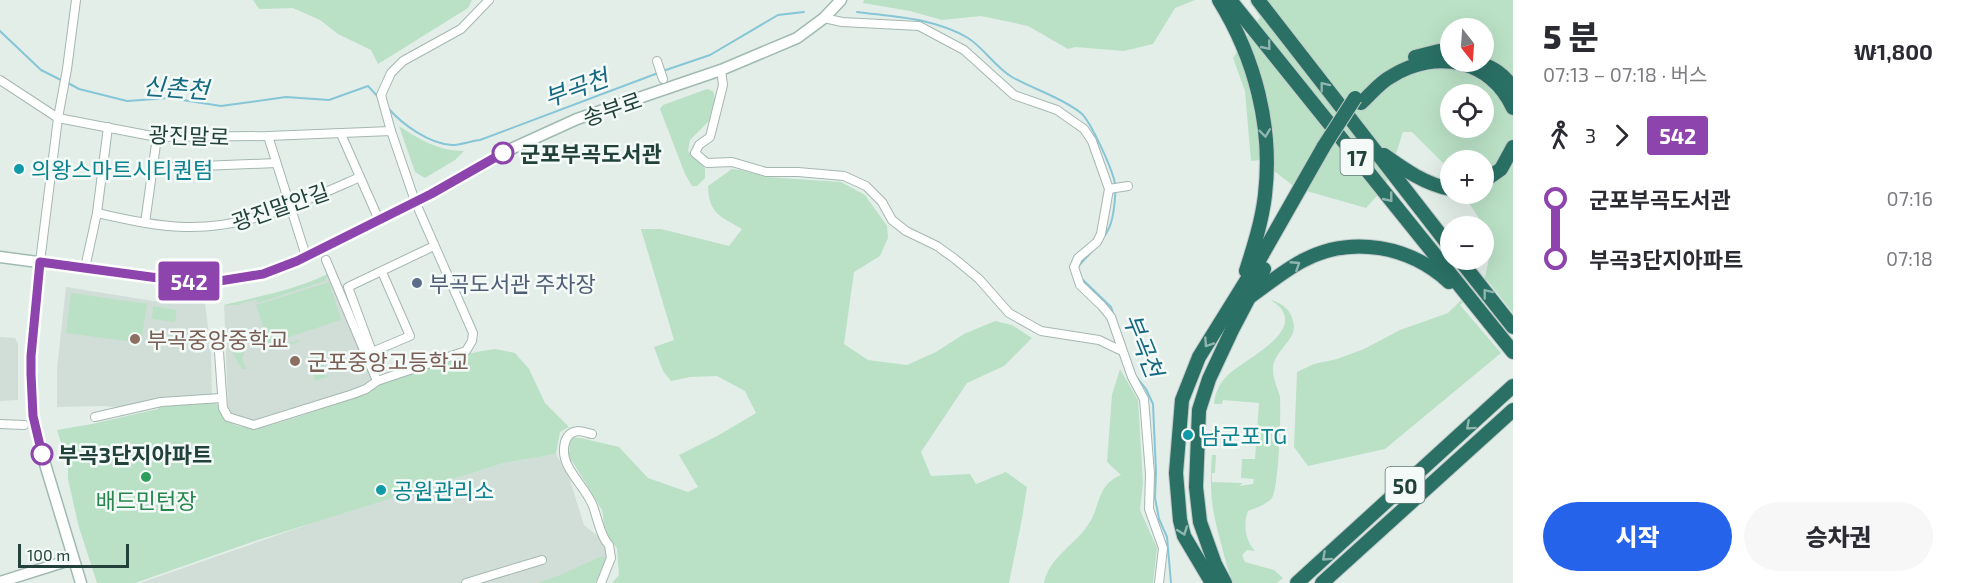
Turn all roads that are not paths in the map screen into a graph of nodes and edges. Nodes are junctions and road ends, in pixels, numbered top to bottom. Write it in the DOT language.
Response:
graph roads {
  1 [pos="76,0"];
  2 [pos="489,0"];
  3 [pos="841,0"];
  4 [pos="1219,0"];
  5 [pos="1230,0"];
  6 [pos="1258,0"];
  7 [pos="824,18"];
  8 [pos="1440,51"];
  9 [pos="657,61"];
  10 [pos="1494,69"];
  11 [pos="721,70"];
  12 [pos="663,79"];
  13 [pos="0,80"];
  14 [pos="1513,89"];
  15 [pos="1358,101"];
  16 [pos="1513,108"];
  17 [pos="58,118"];
  18 [pos="108,127"];
  19 [pos="391,131"];
  20 [pos="341,134"];
  21 [pos="268,136"];
  22 [pos="158,137"];
  23 [pos="1371,146"];
  24 [pos="1513,147"];
  25 [pos="276,163"];
  26 [pos="153,168"];
  27 [pos="1494,174"];
  28 [pos="360,177"];
  29 [pos="1128,186"];
  30 [pos="1440,187"];
  31 [pos="1109,189"];
  32 [pos="415,201"];
  33 [pos="291,207"];
  34 [pos="97,213"];
  35 [pos="379,220"];
  36 [pos="145,223"];
  37 [pos="1440,234"];
  38 [pos="434,246"];
  39 [pos="306,256"];
  40 [pos="0,257"];
  41 [pos="326,260"];
  42 [pos="40,262"];
  43 [pos="85,268"];
  44 [pos="1468,270"];
  45 [pos="382,272"];
  46 [pos="1244,296"];
  47 [pos="1483,315"];
  48 [pos="1513,327"];
  49 [pos="218,338"];
  50 [pos="1122,351"];
  51 [pos="1513,352"];
  52 [pos="377,381"];
  53 [pos="1513,386"];
  54 [pos="221,398"];
  55 [pos="1513,410"];
  56 [pos="95,417"];
  57 [pos="0,424"];
  58 [pos="24,426"];
  59 [pos="592,434"];
  60 [pos="74,559"];
  61 [pos="542,560"];
  62 [pos="2,582"];
  63 [pos="81,583"];
  64 [pos="466,583"];
  65 [pos="601,583"];
  66 [pos="1159,583"];
  67 [pos="1212,583"];
  68 [pos="1226,583"];
  69 [pos="1297,583"];
  70 [pos="1322,583"];
  1 -- 17 [label="street"];
  2 -- 19 [label="street"];
  3 -- 7 [label="street, 송부로"];
  4 -- 46 [label="highway, one-way"];
  5 -- 47 [label="highway, 17, one-way"];
  23 -- 6 [label="highway, 17, one-way"];
  7 -- 11 [label="street, 송부로"];
  7 -- 31 [label="street"];
  8 -- 15 [label="highway"];
  9 -- 12 [label="street"];
  10 -- 14 [label="highway"];
  11 -- 32 [label="street, 송부로"];
  11 -- 50 [label="street"];
  13 -- 17 [label="street, 광진말로"];
  15 -- 16 [label="highway"];
  15 -- 46 [label="highway"];
  17 -- 18 [label="street, 광진말로"];
  17 -- 42 [label="street"];
  18 -- 22 [label="street, 광진말로"];
  18 -- 34 [label="street"];
  19 -- 20 [label="street, 광진말로"];
  19 -- 32 [label="street"];
  20 -- 21 [label="street, 광진말로"];
  20 -- 28 [label="street, 광진말안길"];
  21 -- 22 [label="street, 광진말로"];
  21 -- 25 [label="street"];
  22 -- 26 [label="street"];
  23 -- 30 [label="highway"];
  23 -- 37 [label="highway, 17"];
  24 -- 27 [label="highway"];
  25 -- 26 [label="street"];
  25 -- 33 [label="street"];
  26 -- 36 [label="street"];
  28 -- 33 [label="street, 광진말안길"];
  28 -- 35 [label="street"];
  29 -- 31 [label="street"];
  31 -- 50 [label="street"];
  32 -- 35 [label="street, 송부로"];
  32 -- 38 [label="street"];
  33 -- 36 [label="street, 광진말안길"];
  33 -- 39 [label="street"];
  34 -- 36 [label="street, 광진말안길"];
  34 -- 43 [label="street"];
  35 -- 39 [label="street, 송부로"];
  38 -- 45 [label="street"];
  38 -- 52 [label="street"];
  39 -- 43 [label="street, 송부로"];
  40 -- 42 [label="street, 송부로"];
  41 -- 52 [label="street"];
  42 -- 43 [label="street, 송부로"];
  42 -- 60 [label="street"];
  48 -- 44 [label="highway, one-way"];
  45 -- 45 [label="street"];
  46 -- 47 [label="highway, one-way"];
  46 -- 67 [label="highway, one-way"];
  46 -- 68 [label="highway"];
  47 -- 51 [label="highway, 17"];
  49 -- 54 [label="street"];
  50 -- 66 [label="street"];
  52 -- 54 [label="street"];
  53 -- 69 [label="highway, 50, one-way"];
  54 -- 56 [label="street"];
  55 -- 70 [label="highway, 50"];
  57 -- 58 [label="street"];
  59 -- 65 [label="street"];
  60 -- 62 [label="street"];
  60 -- 63 [label="street"];
  61 -- 64 [label="street"];
}
